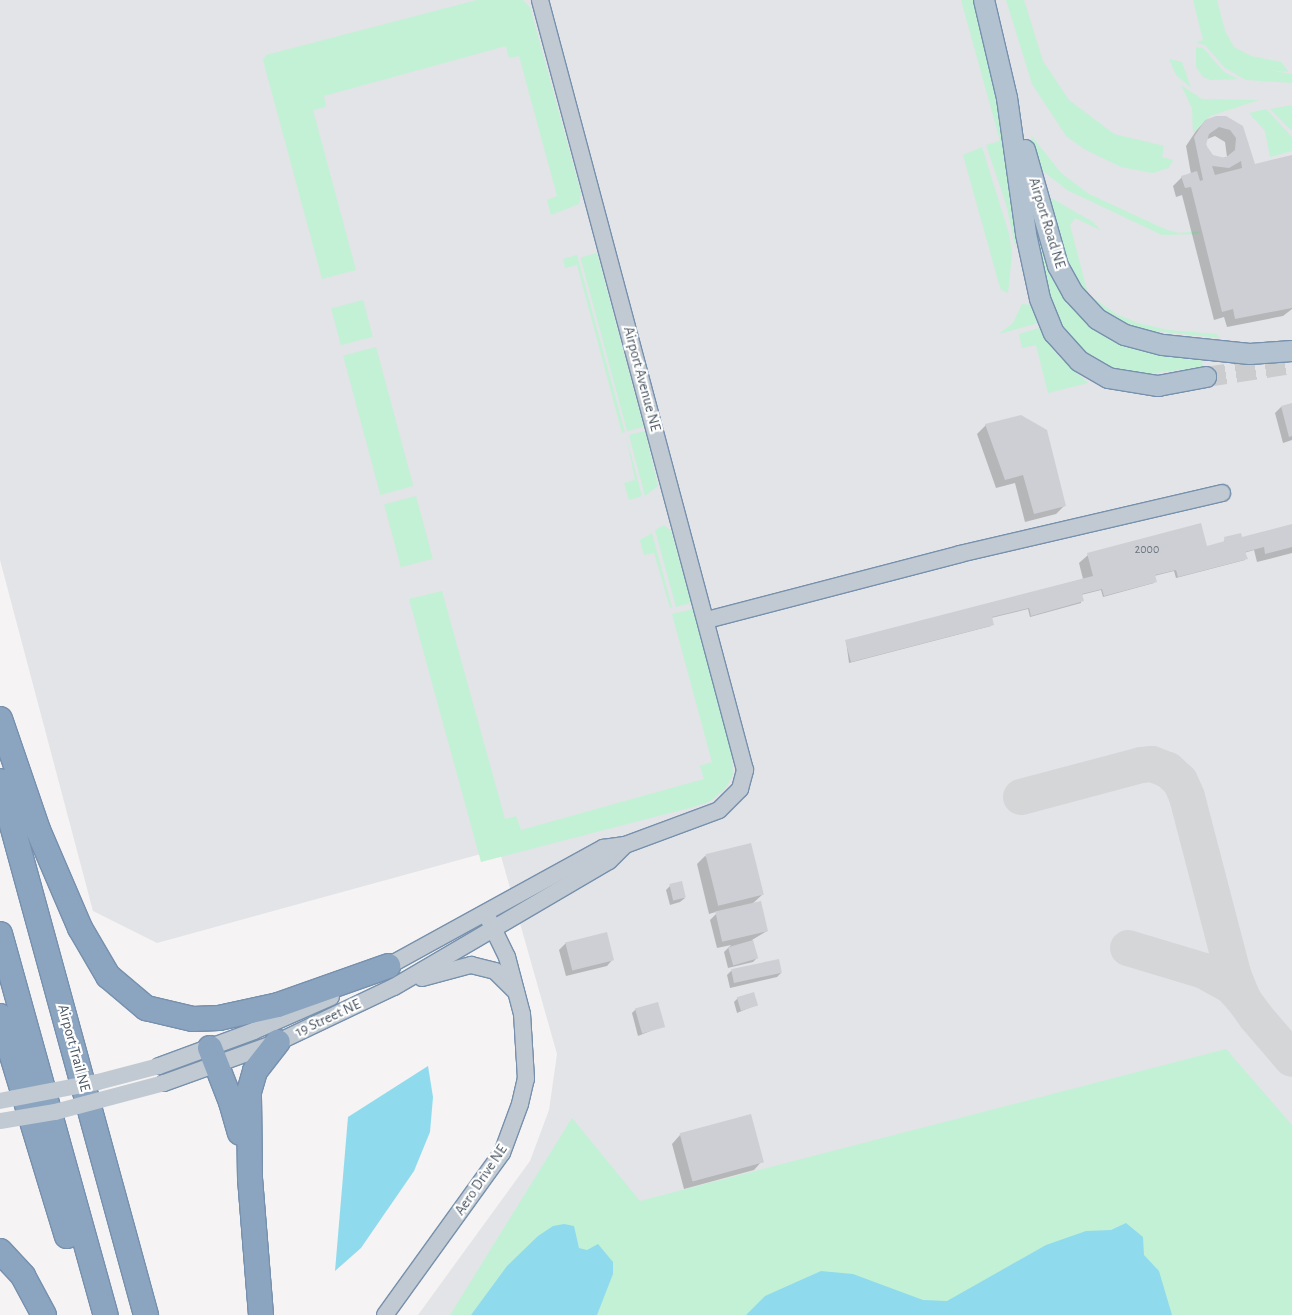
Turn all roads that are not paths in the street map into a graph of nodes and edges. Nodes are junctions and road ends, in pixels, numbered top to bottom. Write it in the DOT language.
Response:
graph roads {
  1 [pos="540,0"];
  2 [pos="984,0"];
  3 [pos="1006,98"];
  4 [pos="1292,351"];
  5 [pos="1206,377"];
  6 [pos="1222,493"];
  7 [pos="707,620"];
  8 [pos="0,719"];
  9 [pos="745,758"];
  10 [pos="0,781"];
  11 [pos="625,845"];
  12 [pos="485,912"];
  13 [pos="493,927"];
  14 [pos="0,934"];
  15 [pos="391,977"];
  16 [pos="517,994"];
  17 [pos="0,1016"];
  18 [pos="278,1042"];
  19 [pos="213,1057"];
  20 [pos="6,1099"];
  21 [pos="0,1121"];
  22 [pos="250,1179"];
  23 [pos="0,1252"];
  24 [pos="44,1315"];
  25 [pos="91,1315"];
  26 [pos="106,1315"];
  27 [pos="146,1315"];
  28 [pos="260,1315"];
  29 [pos="385,1315"];
  1 -- 7 [label="street, Airport Avenue NE"];
  2 -- 3 [label="main road, Airport Road NE"];
  3 -- 4 [label="main road, Airport Road NE"];
  3 -- 5 [label="main road, Airport Road NE"];
  6 -- 7 [label="street"];
  7 -- 9 [label="street, Airport Avenue NE"];
  8 -- 15 [label="highway"];
  9 -- 11 [label="street, 19 Street NE"];
  10 -- 27 [label="highway, Airport Trail NE"];
  11 -- 12 [label="street, 19 Street NE"];
  11 -- 13 [label="street, 19 Street NE"];
  12 -- 13 [label="street, Aero Drive NE"];
  12 -- 15 [label="street, 19 Street NE"];
  13 -- 15 [label="street, 19 Street NE"];
  13 -- 16 [label="street, Aero Drive NE"];
  14 -- 26 [label="highway"];
  15 -- 16 [label="street"];
  15 -- 18 [label="street, 19 Street NE"];
  15 -- 19 [label="street, 19 Street NE"];
  16 -- 29 [label="street, Aero Drive NE"];
  17 -- 25 [label="highway"];
  18 -- 19 [label="street, 19 Street NE"];
  18 -- 22 [label="highway"];
  19 -- 20 [label="street, 19 Street NE, bridge"];
  19 -- 21 [label="street, 19 Street NE, bridge"];
  19 -- 22 [label="highway"];
  22 -- 28 [label="highway"];
  23 -- 24 [label="highway"];
}
